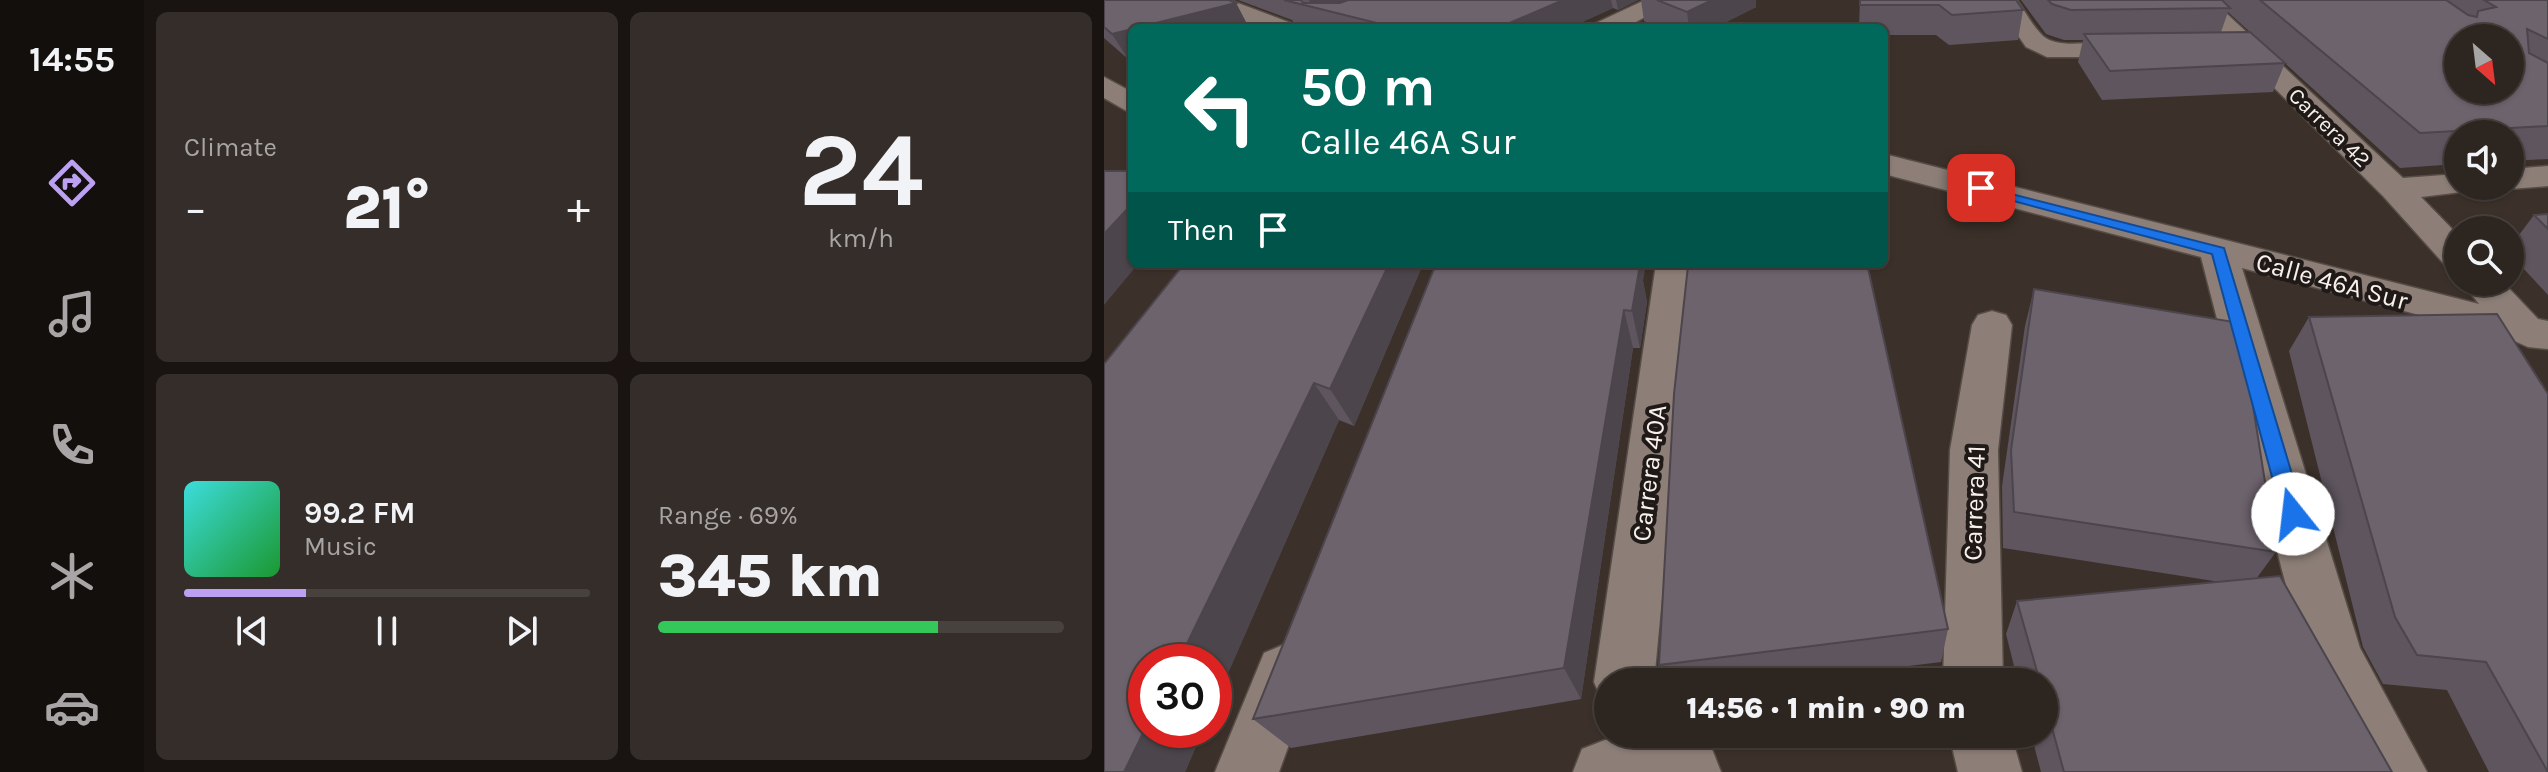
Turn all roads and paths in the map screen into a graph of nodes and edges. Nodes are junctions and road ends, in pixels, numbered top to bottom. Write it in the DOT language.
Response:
graph roads {
  1 [pos="1209,0"];
  2 [pos="1664,0"];
  3 [pos="2005,0"];
  4 [pos="2198,0"];
  5 [pos="1272,24"];
  6 [pos="1613,24"];
  7 [pos="2205,48"];
  8 [pos="2249,48"];
  9 [pos="2160,49"];
  10 [pos="1104,85"];
  11 [pos="1128,102"];
  12 [pos="1888,165"];
  13 [pos="2548,176"];
  14 [pos="2524,178"];
  15 [pos="2444,185"];
  16 [pos="2395,189"];
  17 [pos="2444,242"];
  18 [pos="2218,251"];
  19 [pos="1675,268"];
  20 [pos="2495,296"];
  21 [pos="1992,325"];
  22 [pos="2541,344"];
  23 [pos="1303,627"];
  24 [pos="1626,668"];
  25 [pos="1973,668"];
  26 [pos="1984,748"];
  27 [pos="1612,759"];
  28 [pos="1247,772"];
  29 [pos="1689,772"];
  30 [pos="1990,772"];
  31 [pos="2395,772"];
  1 -- 5 [label="street"];
  2 -- 6 [label="street"];
  3 -- 9 [label="street"];
  4 -- 8 [label="street, Carrera 42"];
  7 -- 8 [label="street"];
  8 -- 16 [label="street, Carrera 42"];
  10 -- 11 [label="street"];
  12 -- 18 [label="street, Calle 46A Sur"];
  13 -- 14 [label="street"];
  15 -- 16 [label="street"];
  16 -- 17 [label="street, Carrera 42"];
  18 -- 22 [label="street, Calle 46A Sur"];
  18 -- 31 [label="street"];
  19 -- 24 [label="street, Carrera 40A"];
  20 -- 22 [label="street"];
  21 -- 25 [label="street, Carrera 41"];
  23 -- 28 [label="street"];
  26 -- 30 [label="street"];
  27 -- 29 [label="street"];
}
